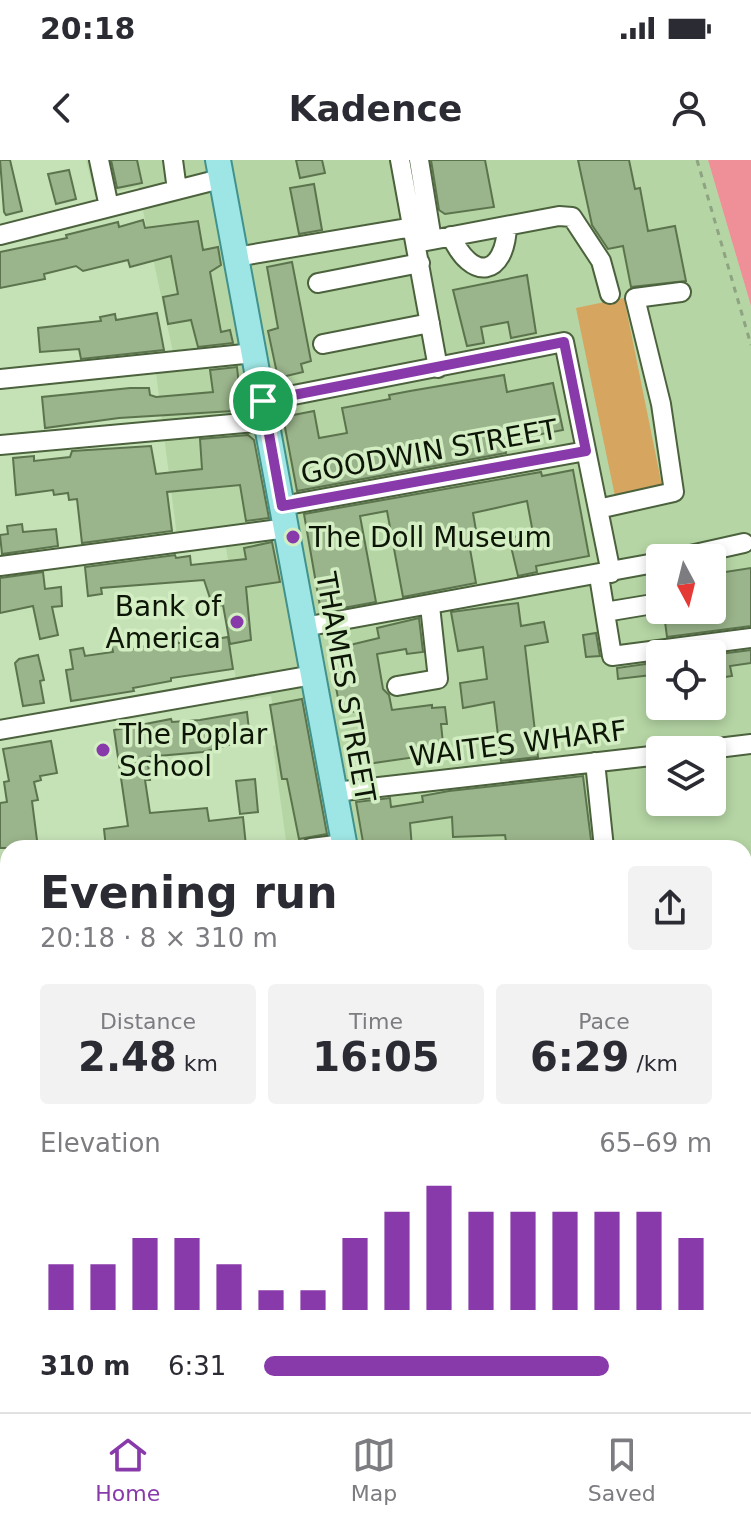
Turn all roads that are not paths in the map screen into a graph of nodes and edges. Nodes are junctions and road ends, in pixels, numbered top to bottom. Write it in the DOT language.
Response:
graph roads {
  1 [pos="99,160"];
  2 [pos="173,160"];
  3 [pos="400,160"];
  4 [pos="419,160"];
  5 [pos="219,169"];
  6 [pos="177,190"];
  7 [pos="109,207"];
  8 [pos="507,226"];
  9 [pos="0,235"];
  10 [pos="420,236"];
  11 [pos="451,236"];
  12 [pos="236,257"];
  13 [pos="420,263"];
  14 [pos="318,283"];
  15 [pos="681,292"];
  16 [pos="610,294"];
  17 [pos="430,323"];
  18 [pos="323,344"];
  19 [pos="254,353"];
  20 [pos="438,368"];
  21 [pos="0,379"];
  22 [pos="265,411"];
  23 [pos="0,445"];
  24 [pos="586,451"];
  25 [pos="598,509"];
  26 [pos="284,517"];
  27 [pos="744,543"];
  28 [pos="726,547"];
  29 [pos="646,565"];
  30 [pos="0,566"];
  31 [pos="605,574"];
  32 [pos="646,605"];
  33 [pos="430,606"];
  34 [pos="605,612"];
  35 [pos="304,627"];
  36 [pos="751,638"];
  37 [pos="313,675"];
  38 [pos="397,686"];
  39 [pos="0,730"];
  40 [pos="751,744"];
  41 [pos="726,747"];
  42 [pos="646,757"];
  43 [pos="595,762"];
  44 [pos="335,792"];
  45 [pos="344,840"];
  46 [pos="603,840"];
  1 -- 7 [label="street"];
  2 -- 6 [label="street"];
  3 -- 10 [label="street"];
  4 -- 10 [label="street"];
  5 -- 6 [label="street"];
  5 -- 12 [label="main road, THAMES STREET"];
  6 -- 7 [label="street"];
  7 -- 9 [label="street"];
  8 -- 11 [label="street"];
  8 -- 11 [label="street"];
  8 -- 16 [label="street"];
  10 -- 11 [label="street"];
  10 -- 12 [label="street"];
  10 -- 13 [label="street"];
  12 -- 19 [label="main road, THAMES STREET"];
  13 -- 14 [label="street"];
  13 -- 17 [label="street"];
  15 -- 25 [label="street"];
  17 -- 18 [label="street"];
  17 -- 20 [label="street"];
  19 -- 21 [label="street"];
  19 -- 22 [label="main road, THAMES STREET"];
  20 -- 22 [label="street"];
  20 -- 24 [label="street"];
  22 -- 23 [label="street"];
  22 -- 26 [label="main road, THAMES STREET"];
  24 -- 25 [label="street"];
  24 -- 26 [label="street, GOODWIN STREET"];
  25 -- 31 [label="street"];
  26 -- 30 [label="street, GOODWIN STREET"];
  26 -- 35 [label="main road, THAMES STREET"];
  27 -- 28 [label="street"];
  29 -- 31 [label="street"];
  31 -- 33 [label="street"];
  31 -- 34 [label="street"];
  32 -- 34 [label="street"];
  33 -- 35 [label="street"];
  33 -- 38 [label="street"];
  34 -- 36 [label="street"];
  35 -- 37 [label="main road, THAMES STREET"];
  37 -- 39 [label="street"];
  37 -- 44 [label="main road, THAMES STREET"];
  40 -- 41 [label="street"];
  42 -- 43 [label="street, WAITES WHARF"];
  43 -- 44 [label="street, WAITES WHARF"];
  43 -- 46 [label="street"];
  44 -- 45 [label="main road, THAMES STREET"];
}
